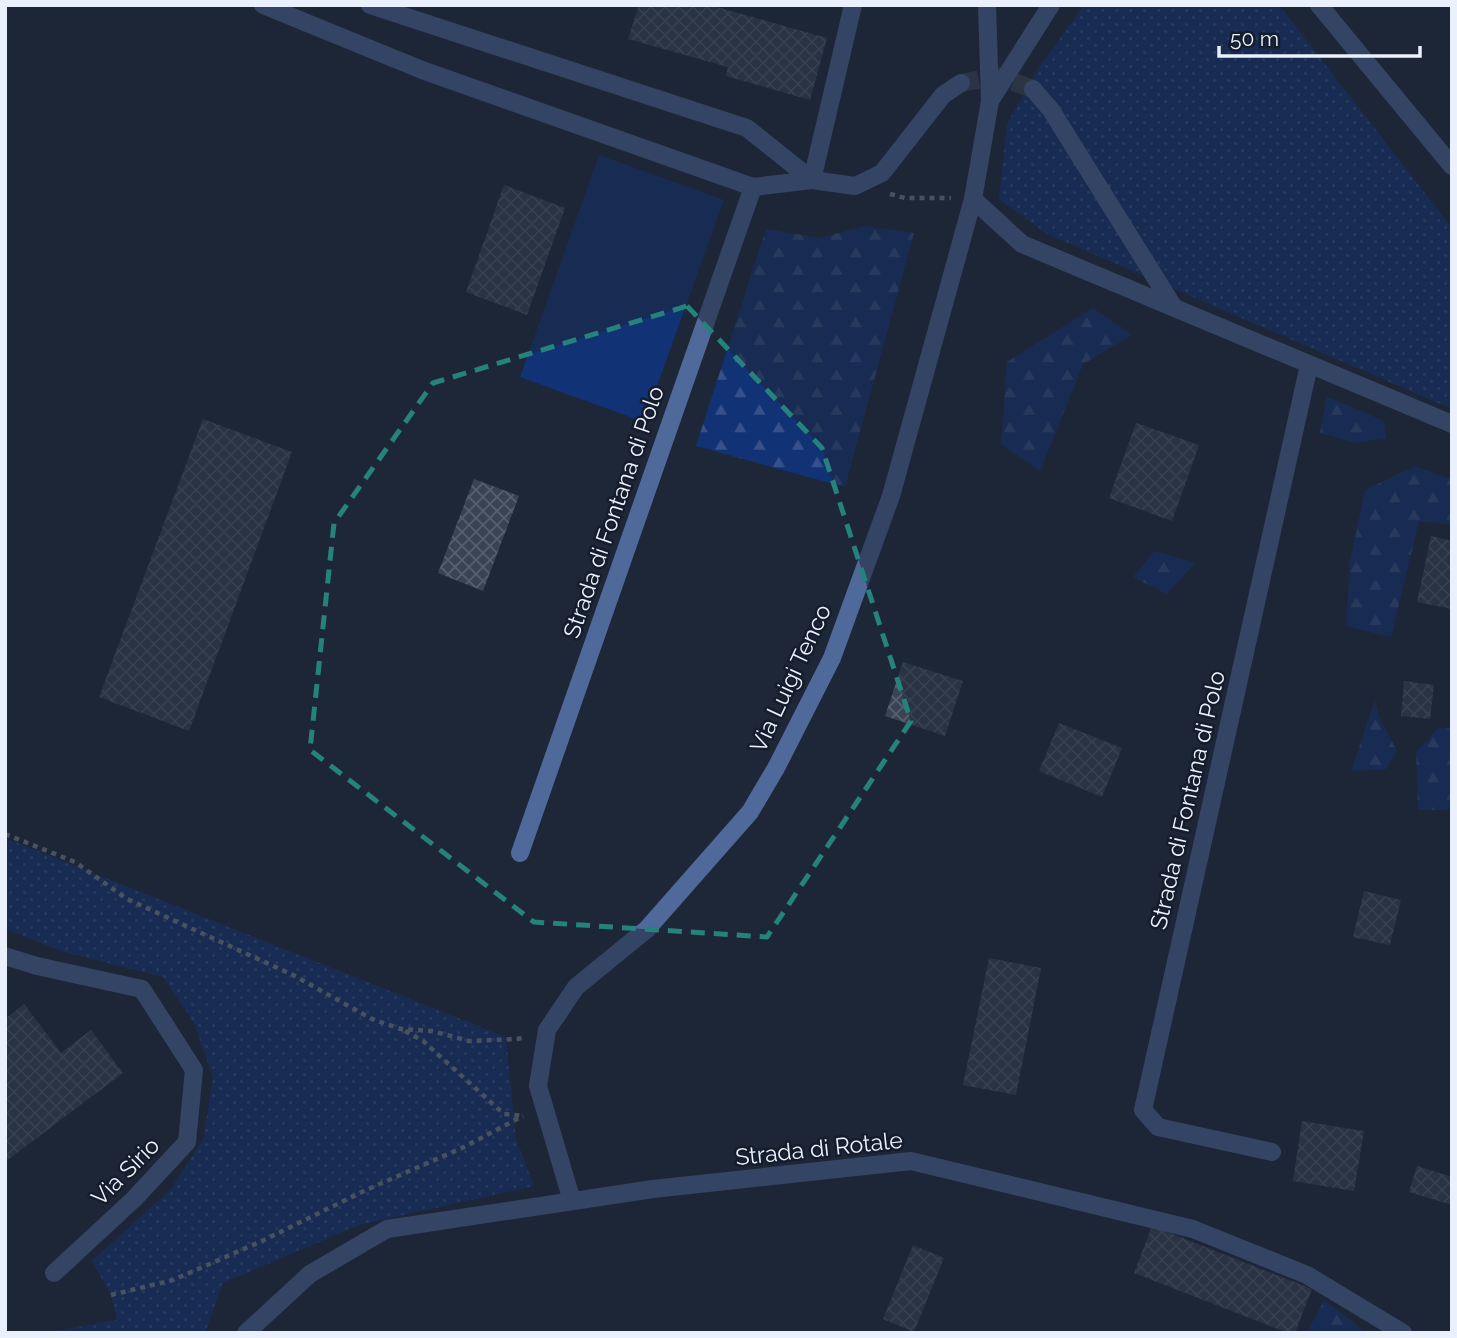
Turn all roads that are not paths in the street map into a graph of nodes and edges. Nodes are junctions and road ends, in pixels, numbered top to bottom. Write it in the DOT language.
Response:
graph roads {
  1 [pos="263,5"];
  2 [pos="370,5"];
  3 [pos="853,5"];
  4 [pos="988,5"];
  5 [pos="1051,5"];
  6 [pos="1319,5"];
  7 [pos="961,83"];
  8 [pos="1033,89"];
  9 [pos="990,101"];
  10 [pos="1452,166"];
  11 [pos="812,180"];
  12 [pos="753,187"];
  13 [pos="973,198"];
  14 [pos="1174,306"];
  15 [pos="1309,365"];
  16 [pos="1452,424"];
  17 [pos="520,853"];
  18 [pos="5,956"];
  19 [pos="1272,1152"];
  20 [pos="572,1201"];
  21 [pos="54,1273"];
  22 [pos="246,1333"];
  23 [pos="1403,1333"];
  1 -- 12 [label="street"];
  2 -- 11 [label="street"];
  3 -- 11 [label="street"];
  4 -- 9 [label="street, Via Luigi Tenco"];
  5 -- 9 [label="street, Via Luigi Tenco"];
  6 -- 10 [label="street"];
  7 -- 11 [label="street"];
  8 -- 14 [label="street"];
  9 -- 13 [label="street, Via Luigi Tenco"];
  11 -- 12 [label="street"];
  12 -- 17 [label="street, Strada di Fontana di Polo"];
  13 -- 14 [label="street"];
  13 -- 20 [label="street, Via Luigi Tenco"];
  14 -- 15 [label="street"];
  15 -- 16 [label="street"];
  15 -- 19 [label="street, Strada di Fontana di Polo"];
  18 -- 21 [label="street, Via Sirio"];
  20 -- 22 [label="street, Strada di Rotale"];
  20 -- 23 [label="street, Strada di Rotale"];
}
